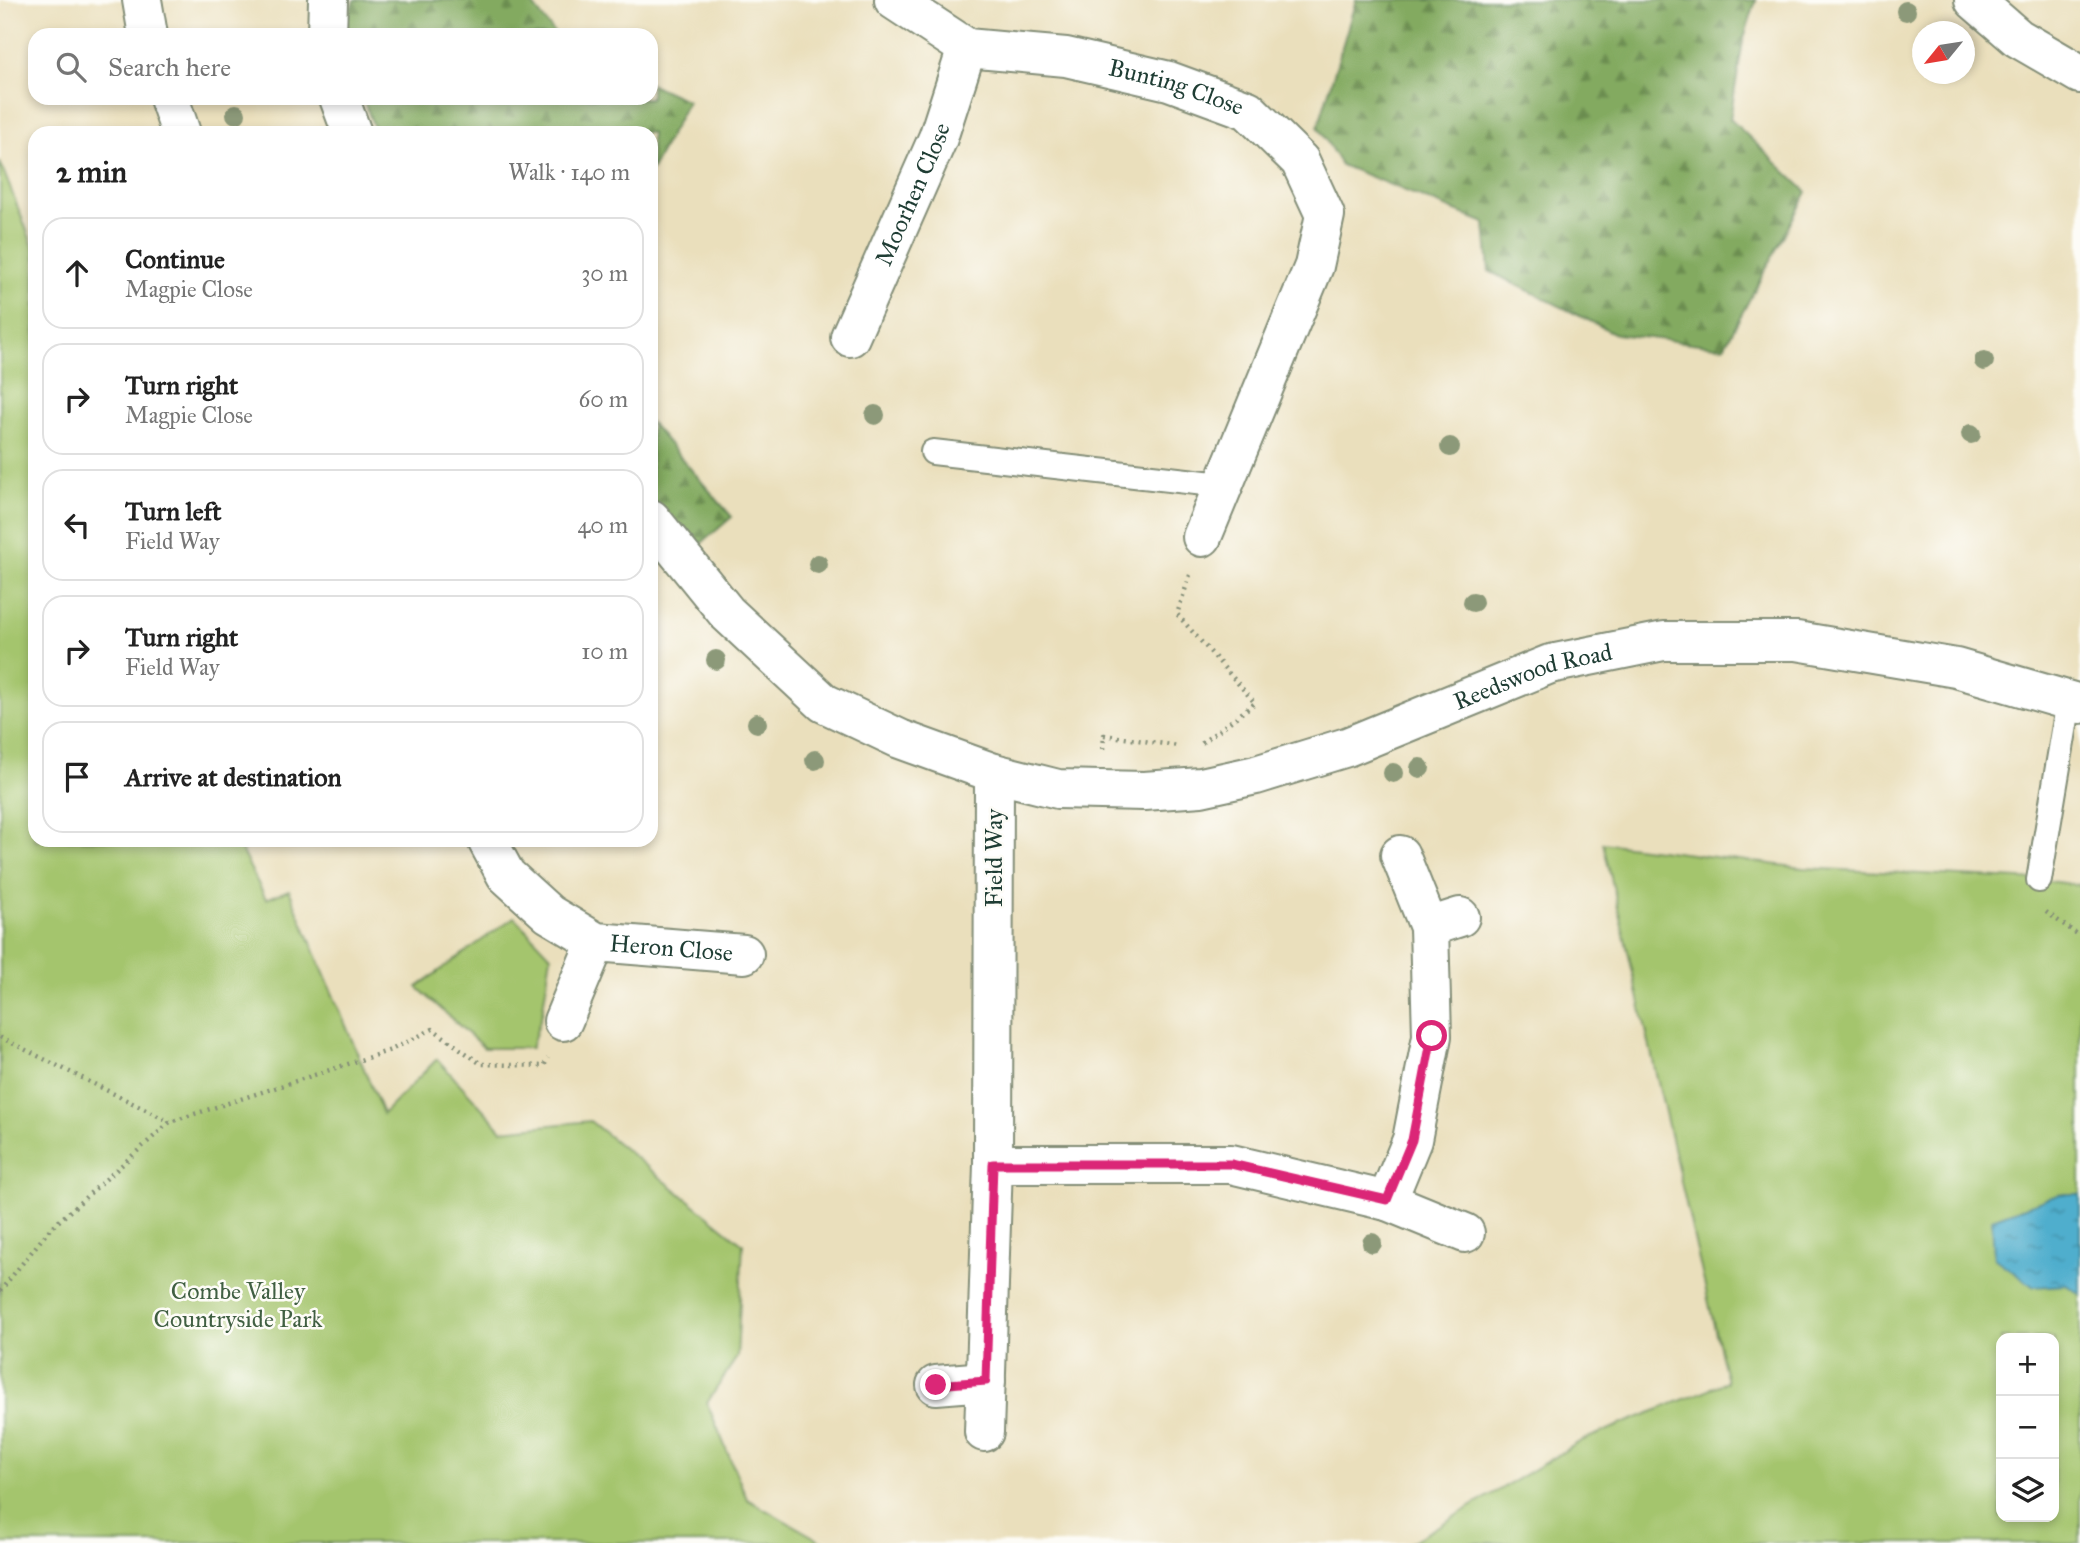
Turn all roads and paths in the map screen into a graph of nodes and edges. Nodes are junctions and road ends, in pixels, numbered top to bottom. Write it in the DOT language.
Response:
graph roads {
  1 [pos="142,0"];
  2 [pos="328,0"];
  3 [pos="894,0"];
  4 [pos="1974,0"];
  5 [pos="147,28"];
  6 [pos="327,28"];
  7 [pos="967,47"];
  8 [pos="2080,74"];
  9 [pos="171,105"];
  10 [pos="342,105"];
  11 [pos="179,126"];
  12 [pos="349,126"];
  13 [pos="850,337"];
  14 [pos="933,452"];
  15 [pos="1222,485"];
  16 [pos="658,528"];
  17 [pos="1202,537"];
  18 [pos="2075,703"];
  19 [pos="1182,746"];
  20 [pos="1195,748"];
  21 [pos="994,773"];
  22 [pos="1101,790"];
  23 [pos="490,847"];
  24 [pos="1399,855"];
  25 [pos="2039,880"];
  26 [pos="596,942"];
  27 [pos="744,954"];
  28 [pos="563,1021"];
  29 [pos="0,1037"];
  30 [pos="170,1122"];
  31 [pos="993,1164"];
  32 [pos="1387,1200"];
  33 [pos="1465,1233"];
  34 [pos="0,1291"];
  35 [pos="986,1381"];
  36 [pos="936,1385"];
  37 [pos="984,1432"];
  1 -- 5 [label="street"];
  2 -- 6 [label="street"];
  3 -- 7 [label="street, Bunting Close"];
  4 -- 8 [label="street"];
  7 -- 13 [label="street, Moorhen Close"];
  7 -- 15 [label="street, Bunting Close"];
  9 -- 11 [label="street"];
  10 -- 12 [label="street"];
  14 -- 15 [label="lane"];
  15 -- 17 [label="street, Bunting Close"];
  16 -- 21 [label="street, Field Way"];
  17 -- 20 [label="path"];
  18 -- 22 [label="street, Reedswood Road"];
  18 -- 25 [label="lane"];
  19 -- 22 [label="path"];
  21 -- 22 [label="street, Reedswood Road"];
  21 -- 31 [label="street, Field Way"];
  23 -- 26 [label="street, Heron Close"];
  24 -- 32 [label="street"];
  26 -- 27 [label="street, Heron Close"];
  26 -- 28 [label="street, Heron Close"];
  28 -- 30 [label="path"];
  29 -- 30 [label="path"];
  30 -- 34 [label="path"];
  31 -- 32 [label="street"];
  31 -- 35 [label="street, Field Way"];
  32 -- 33 [label="street"];
  35 -- 36 [label="street"];
  35 -- 37 [label="street, Field Way"];
}
